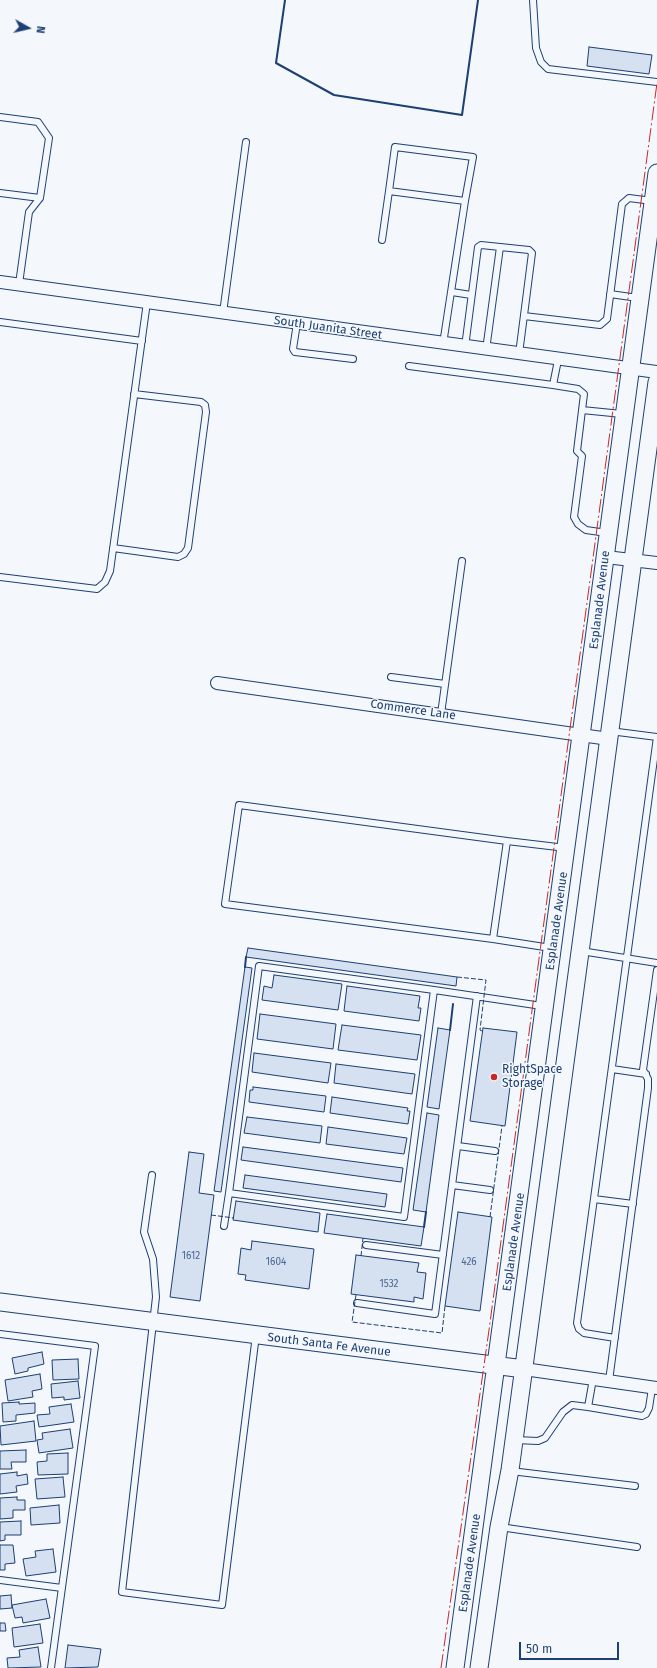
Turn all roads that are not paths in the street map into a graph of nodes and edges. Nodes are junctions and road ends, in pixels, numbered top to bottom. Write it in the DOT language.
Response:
graph roads {
  1 [pos="533,0"];
  2 [pos="657,82"];
  3 [pos="0,117"];
  4 [pos="246,142"];
  5 [pos="657,173"];
  6 [pos="389,191"];
  7 [pos="0,193"];
  8 [pos="40,198"];
  9 [pos="465,201"];
  10 [pos="653,202"];
  11 [pos="382,240"];
  12 [pos="500,247"];
  13 [pos="0,282"];
  14 [pos="19,284"];
  15 [pos="452,292"];
  16 [pos="610,294"];
  17 [pos="472,295"];
  18 [pos="641,298"];
  19 [pos="147,302"];
  20 [pos="223,313"];
  21 [pos="524,316"];
  22 [pos="0,322"];
  23 [pos="297,323"];
  24 [pos="142,341"];
  25 [pos="443,344"];
  26 [pos="465,347"];
  27 [pos="486,350"];
  28 [pos="519,354"];
  29 [pos="353,359"];
  30 [pos="558,360"];
  31 [pos="409,366"];
  32 [pos="632,370"];
  33 [pos="657,372"];
  34 [pos="657,382"];
  35 [pos="553,385"];
  36 [pos="134,394"];
  37 [pos="582,410"];
  38 [pos="626,414"];
  39 [pos="609,533"];
  40 [pos="113,548"];
  41 [pos="606,557"];
  42 [pos="634,560"];
  43 [pos="462,561"];
  44 [pos="657,563"];
  45 [pos="0,577"];
  46 [pos="391,677"];
  47 [pos="217,683"];
  48 [pos="445,684"];
  49 [pos="441,714"];
  50 [pos="582,735"];
  51 [pos="610,735"];
  52 [pos="657,737"];
  53 [pos="507,841"];
  54 [pos="567,848"];
  55 [pos="493,939"];
  56 [pos="553,948"];
  57 [pos="580,951"];
  58 [pos="627,958"];
  59 [pos="657,963"];
  60 [pos="657,970"];
  61 [pos="434,990"];
  62 [pos="477,996"];
  63 [pos="546,1007"];
  64 [pos="612,1069"];
  65 [pos="646,1074"];
  66 [pos="534,1092"];
  67 [pos="561,1097"];
  68 [pos="458,1146"];
  69 [pos="496,1151"];
  70 [pos="152,1175"];
  71 [pos="452,1185"];
  72 [pos="490,1190"];
  73 [pos="229,1193"];
  74 [pos="594,1199"];
  75 [pos="633,1204"];
  76 [pos="224,1226"];
  77 [pos="366,1245"];
  78 [pos="443,1255"];
  79 [pos="0,1302"];
  80 [pos="357,1303"];
  81 [pos="154,1322"];
  82 [pos="0,1334"];
  83 [pos="256,1335"];
  84 [pos="615,1338"];
  85 [pos="497,1367"];
  86 [pos="524,1369"];
  87 [pos="593,1379"];
  88 [pos="609,1382"];
  89 [pos="654,1388"];
  90 [pos="588,1407"];
  91 [pos="514,1440"];
  92 [pos="510,1470"];
  93 [pos="634,1486"];
  94 [pos="499,1527"];
  95 [pos="637,1547"];
  96 [pos="0,1580"];
  97 [pos="62,1588"];
  98 [pos="51,1668"];
  99 [pos="456,1668"];
  100 [pos="479,1668"];
  1 -- 2 [label="lane"];
  3 -- 8 [label="lane"];
  4 -- 20 [label="lane"];
  5 -- 10 [label="main road, Esplanade Avenue"];
  6 -- 9 [label="lane"];
  6 -- 9 [label="lane"];
  6 -- 11 [label="lane"];
  7 -- 8 [label="lane"];
  8 -- 14 [label="lane"];
  9 -- 15 [label="lane"];
  10 -- 16 [label="lane"];
  10 -- 18 [label="main road, Esplanade Avenue"];
  12 -- 17 [label="lane"];
  12 -- 21 [label="lane"];
  12 -- 27 [label="lane"];
  13 -- 14 [label="street, South Juanita Street"];
  14 -- 19 [label="street, South Juanita Street"];
  15 -- 17 [label="lane"];
  15 -- 25 [label="lane"];
  16 -- 18 [label="lane"];
  16 -- 21 [label="lane"];
  17 -- 26 [label="lane"];
  18 -- 32 [label="main road, Esplanade Avenue"];
  19 -- 20 [label="street, South Juanita Street"];
  19 -- 24 [label="lane"];
  20 -- 23 [label="street, South Juanita Street"];
  21 -- 28 [label="lane"];
  22 -- 24 [label="lane"];
  23 -- 25 [label="street, South Juanita Street"];
  23 -- 29 [label="lane"];
  24 -- 36 [label="lane"];
  25 -- 26 [label="street, South Juanita Street"];
  26 -- 27 [label="street, South Juanita Street"];
  27 -- 28 [label="street, South Juanita Street"];
  28 -- 30 [label="street, South Juanita Street"];
  30 -- 32 [label="street, South Juanita Street"];
  30 -- 35 [label="lane"];
  31 -- 35 [label="lane"];
  32 -- 33 [label="street, South Juanita Street"];
  32 -- 38 [label="main road, Esplanade Avenue"];
  34 -- 42 [label="main road, Esplanade Avenue"];
  35 -- 37 [label="lane"];
  36 -- 40 [label="lane"];
  36 -- 40 [label="lane"];
  37 -- 38 [label="lane"];
  37 -- 39 [label="lane"];
  38 -- 39 [label="main road, Esplanade Avenue"];
  39 -- 41 [label="main road, Esplanade Avenue"];
  40 -- 45 [label="lane"];
  41 -- 42 [label="street"];
  41 -- 50 [label="main road, Esplanade Avenue"];
  42 -- 44 [label="street"];
  42 -- 51 [label="main road, Esplanade Avenue"];
  43 -- 48 [label="lane"];
  46 -- 48 [label="lane"];
  47 -- 49 [label="street, Commerce Lane"];
  48 -- 49 [label="lane"];
  49 -- 50 [label="street, Commerce Lane"];
  50 -- 51 [label="street, Commerce Lane"];
  50 -- 54 [label="main road, Esplanade Avenue"];
  51 -- 52 [label="lane"];
  51 -- 57 [label="main road, Esplanade Avenue"];
  52 -- 58 [label="lane"];
  53 -- 54 [label="lane"];
  53 -- 55 [label="lane"];
  53 -- 55 [label="lane"];
  54 -- 56 [label="main road, Esplanade Avenue"];
  55 -- 56 [label="lane"];
  56 -- 57 [label="main road"];
  56 -- 63 [label="main road, Esplanade Avenue"];
  57 -- 58 [label="lane"];
  57 -- 67 [label="main road, Esplanade Avenue"];
  58 -- 59 [label="lane"];
  58 -- 64 [label="lane"];
  60 -- 65 [label="lane"];
  61 -- 62 [label="lane"];
  61 -- 73 [label="lane"];
  61 -- 73 [label="lane"];
  62 -- 63 [label="lane"];
  62 -- 68 [label="lane"];
  63 -- 66 [label="main road, Esplanade Avenue"];
  64 -- 65 [label="lane"];
  64 -- 74 [label="lane"];
  65 -- 75 [label="lane"];
  66 -- 67 [label="main road"];
  66 -- 85 [label="main road, Esplanade Avenue"];
  67 -- 86 [label="main road, Esplanade Avenue"];
  68 -- 69 [label="lane"];
  68 -- 71 [label="lane"];
  70 -- 81 [label="lane"];
  71 -- 72 [label="lane"];
  71 -- 78 [label="lane"];
  73 -- 76 [label="lane"];
  74 -- 75 [label="lane"];
  74 -- 84 [label="lane"];
  75 -- 84 [label="lane"];
  77 -- 78 [label="lane"];
  78 -- 80 [label="lane"];
  79 -- 81 [label="main road, South Santa Fe Avenue"];
  81 -- 83 [label="main road, South Santa Fe Avenue"];
  81 -- 83 [label="lane"];
  82 -- 97 [label="lane"];
  83 -- 85 [label="main road, South Santa Fe Avenue"];
  84 -- 88 [label="lane"];
  85 -- 86 [label="main road, South Santa Fe Avenue"];
  85 -- 99 [label="main road, Esplanade Avenue"];
  86 -- 87 [label="street, South Santa Fe Avenue"];
  86 -- 91 [label="main road, Esplanade Avenue"];
  87 -- 88 [label="street, South Santa Fe Avenue"];
  87 -- 90 [label="lane"];
  88 -- 89 [label="street, South Santa Fe Avenue"];
  89 -- 90 [label="lane"];
  90 -- 91 [label="lane"];
  91 -- 92 [label="main road, Esplanade Avenue"];
  92 -- 93 [label="lane"];
  92 -- 94 [label="main road, Esplanade Avenue"];
  94 -- 95 [label="lane"];
  94 -- 100 [label="main road, Esplanade Avenue"];
  96 -- 97 [label="lane"];
  97 -- 98 [label="lane"];
}
